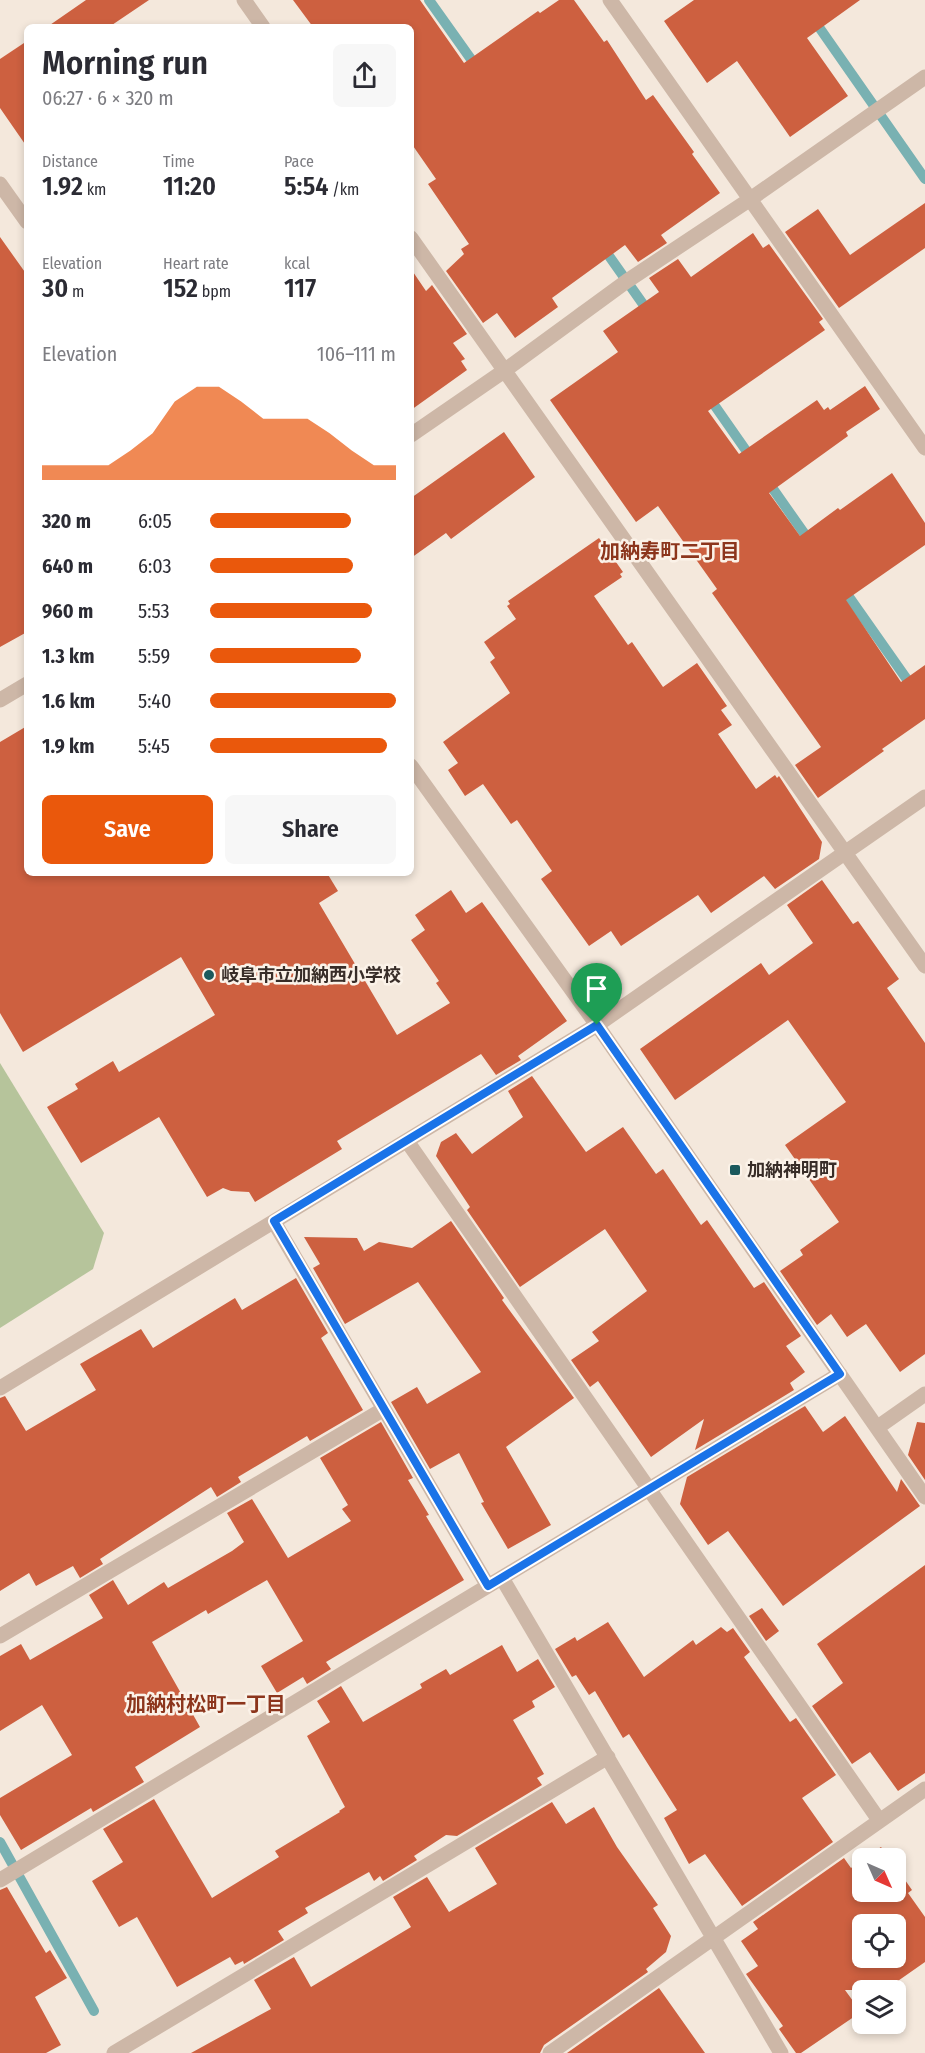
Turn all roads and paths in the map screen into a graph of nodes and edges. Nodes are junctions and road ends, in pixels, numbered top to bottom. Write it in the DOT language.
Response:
graph roads {
  1 [pos="244,0"];
  2 [pos="610,0"];
  3 [pos="261,24"];
  4 [pos="925,77"];
  5 [pos="0,184"];
  6 [pos="749,200"];
  7 [pos="24,218"];
  8 [pos="414,242"];
  9 [pos="504,371"];
  10 [pos="414,433"];
  11 [pos="925,448"];
  12 [pos="24,686"];
  13 [pos="0,700"];
  14 [pos="414,770"];
  15 [pos="925,797"];
  16 [pos="845,853"];
  17 [pos="925,966"];
  18 [pos="597,1025"];
  19 [pos="406,1141"];
  20 [pos="274,1221"];
  21 [pos="840,1374"];
  22 [pos="0,1388"];
  23 [pos="925,1394"];
  24 [pos="384,1409"];
  25 [pos="878,1427"];
  26 [pos="649,1489"];
  27 [pos="925,1497"];
  28 [pos="502,1578"];
  29 [pos="488,1586"];
  30 [pos="0,1636"];
  31 [pos="608,1757"];
  32 [pos="925,1789"];
  33 [pos="879,1820"];
  34 [pos="0,1880"];
  35 [pos="714,1938"];
  36 [pos="114,2053"];
  37 [pos="550,2053"];
  38 [pos="782,2053"];
  1 -- 3 [label="street"];
  2 -- 6 [label="street"];
  4 -- 6 [label="street"];
  5 -- 7 [label="street"];
  6 -- 9 [label="street"];
  6 -- 11 [label="street"];
  8 -- 9 [label="street"];
  9 -- 10 [label="street"];
  9 -- 16 [label="street"];
  12 -- 13 [label="street"];
  14 -- 18 [label="street"];
  15 -- 16 [label="street"];
  16 -- 17 [label="street"];
  16 -- 18 [label="street"];
  18 -- 19 [label="street"];
  18 -- 21 [label="street"];
  19 -- 20 [label="street"];
  19 -- 26 [label="street"];
  20 -- 22 [label="street"];
  20 -- 24 [label="street"];
  21 -- 25 [label="street"];
  21 -- 26 [label="street"];
  23 -- 25 [label="street"];
  24 -- 29 [label="street"];
  24 -- 30 [label="street"];
  25 -- 27 [label="street"];
  26 -- 28 [label="street"];
  26 -- 33 [label="street"];
  28 -- 29 [label="street"];
  28 -- 31 [label="street"];
  29 -- 34 [label="street"];
  31 -- 35 [label="street"];
  31 -- 36 [label="street"];
  32 -- 33 [label="street"];
  33 -- 35 [label="street"];
  35 -- 37 [label="street"];
  35 -- 38 [label="street"];
}
